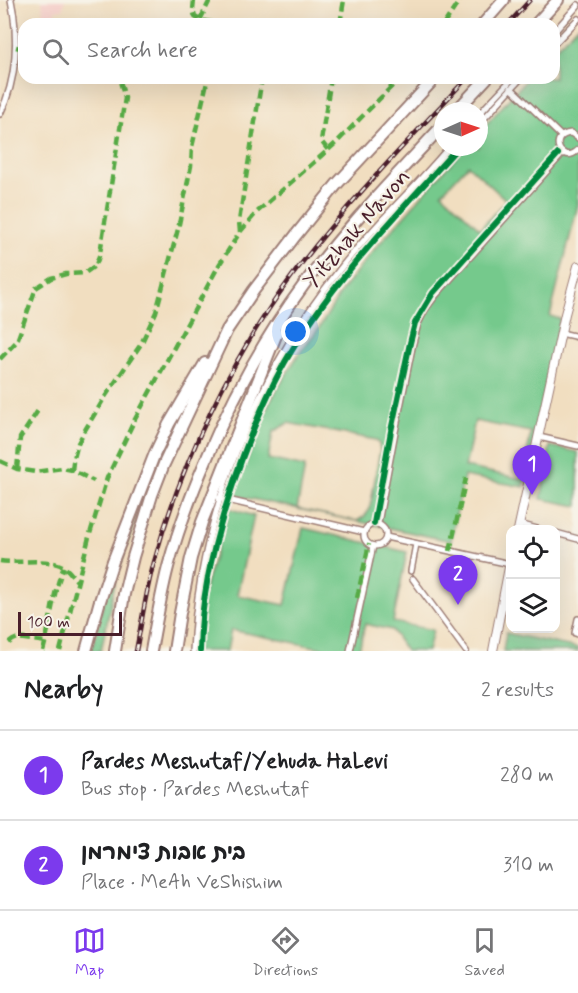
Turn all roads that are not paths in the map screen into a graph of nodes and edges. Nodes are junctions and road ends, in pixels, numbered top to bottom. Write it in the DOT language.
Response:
graph roads {
  1 [pos="11,0"];
  2 [pos="504,0"];
  3 [pos="558,0"];
  4 [pos="578,5"];
  5 [pos="488,18"];
  6 [pos="542,18"];
  7 [pos="578,20"];
  8 [pos="560,25"];
  9 [pos="560,38"];
  10 [pos="429,84"];
  11 [pos="481,84"];
  12 [pos="507,84"];
  13 [pos="515,84"];
  14 [pos="511,88"];
  15 [pos="464,102"];
  16 [pos="488,104"];
  17 [pos="0,114"];
  18 [pos="488,114"];
  19 [pos="434,135"];
  20 [pos="561,136"];
  21 [pos="578,138"];
  22 [pos="578,150"];
  23 [pos="563,153"];
  24 [pos="441,156"];
  25 [pos="450,156"];
  26 [pos="578,266"];
  27 [pos="286,310"];
  28 [pos="227,330"];
  29 [pos="561,333"];
  30 [pos="578,337"];
  31 [pos="539,437"];
  32 [pos="578,446"];
  33 [pos="219,498"];
  34 [pos="228,500"];
  35 [pos="378,524"];
  36 [pos="519,525"];
  37 [pos="364,532"];
  38 [pos="560,534"];
  39 [pos="386,537"];
  40 [pos="578,538"];
  41 [pos="416,544"];
  42 [pos="373,546"];
  43 [pos="506,562"];
  44 [pos="411,571"];
  45 [pos="413,579"];
  46 [pos="507,579"];
  47 [pos="578,619"];
  48 [pos="578,634"];
  49 [pos="86,651"];
  50 [pos="115,651"];
  51 [pos="151,651"];
  52 [pos="174,651"];
  53 [pos="193,651"];
  54 [pos="200,651"];
  55 [pos="350,651"];
  56 [pos="466,651"];
  57 [pos="493,651"];
  1 -- 17 [label="street"];
  2 -- 5 [label="highway"];
  3 -- 6 [label="highway"];
  4 -- 8 [label="street"];
  7 -- 9 [label="street"];
  10 -- 28 [label="highway"];
  11 -- 15 [label="highway"];
  12 -- 16 [label="street"];
  13 -- 14 [label="street"];
  14 -- 18 [label="street"];
  14 -- 20 [label="street"];
  19 -- 27 [label="highway"];
  20 -- 21 [label="street"];
  20 -- 23 [label="street"];
  22 -- 23 [label="street"];
  23 -- 35 [label="street"];
  24 -- 33 [label="street, Yitzhak Navon"];
  25 -- 34 [label="street, Yitzhak Navon"];
  26 -- 29 [label="street"];
  27 -- 51 [label="highway"];
  27 -- 52 [label="highway"];
  28 -- 49 [label="highway"];
  28 -- 50 [label="highway"];
  29 -- 30 [label="street"];
  29 -- 31 [label="street"];
  31 -- 32 [label="street"];
  31 -- 36 [label="street"];
  33 -- 34 [label="street"];
  33 -- 53 [label="street, Yitzhak Navon"];
  34 -- 37 [label="street"];
  34 -- 54 [label="street, Yitzhak Navon"];
  35 -- 37 [label="street"];
  35 -- 39 [label="street"];
  37 -- 42 [label="street"];
  38 -- 40 [label="street"];
  39 -- 41 [label="street"];
  39 -- 42 [label="street"];
  41 -- 43 [label="street"];
  41 -- 44 [label="street"];
  42 -- 55 [label="street"];
  45 -- 56 [label="street"];
  46 -- 57 [label="street"];
  47 -- 48 [label="street"];
}
